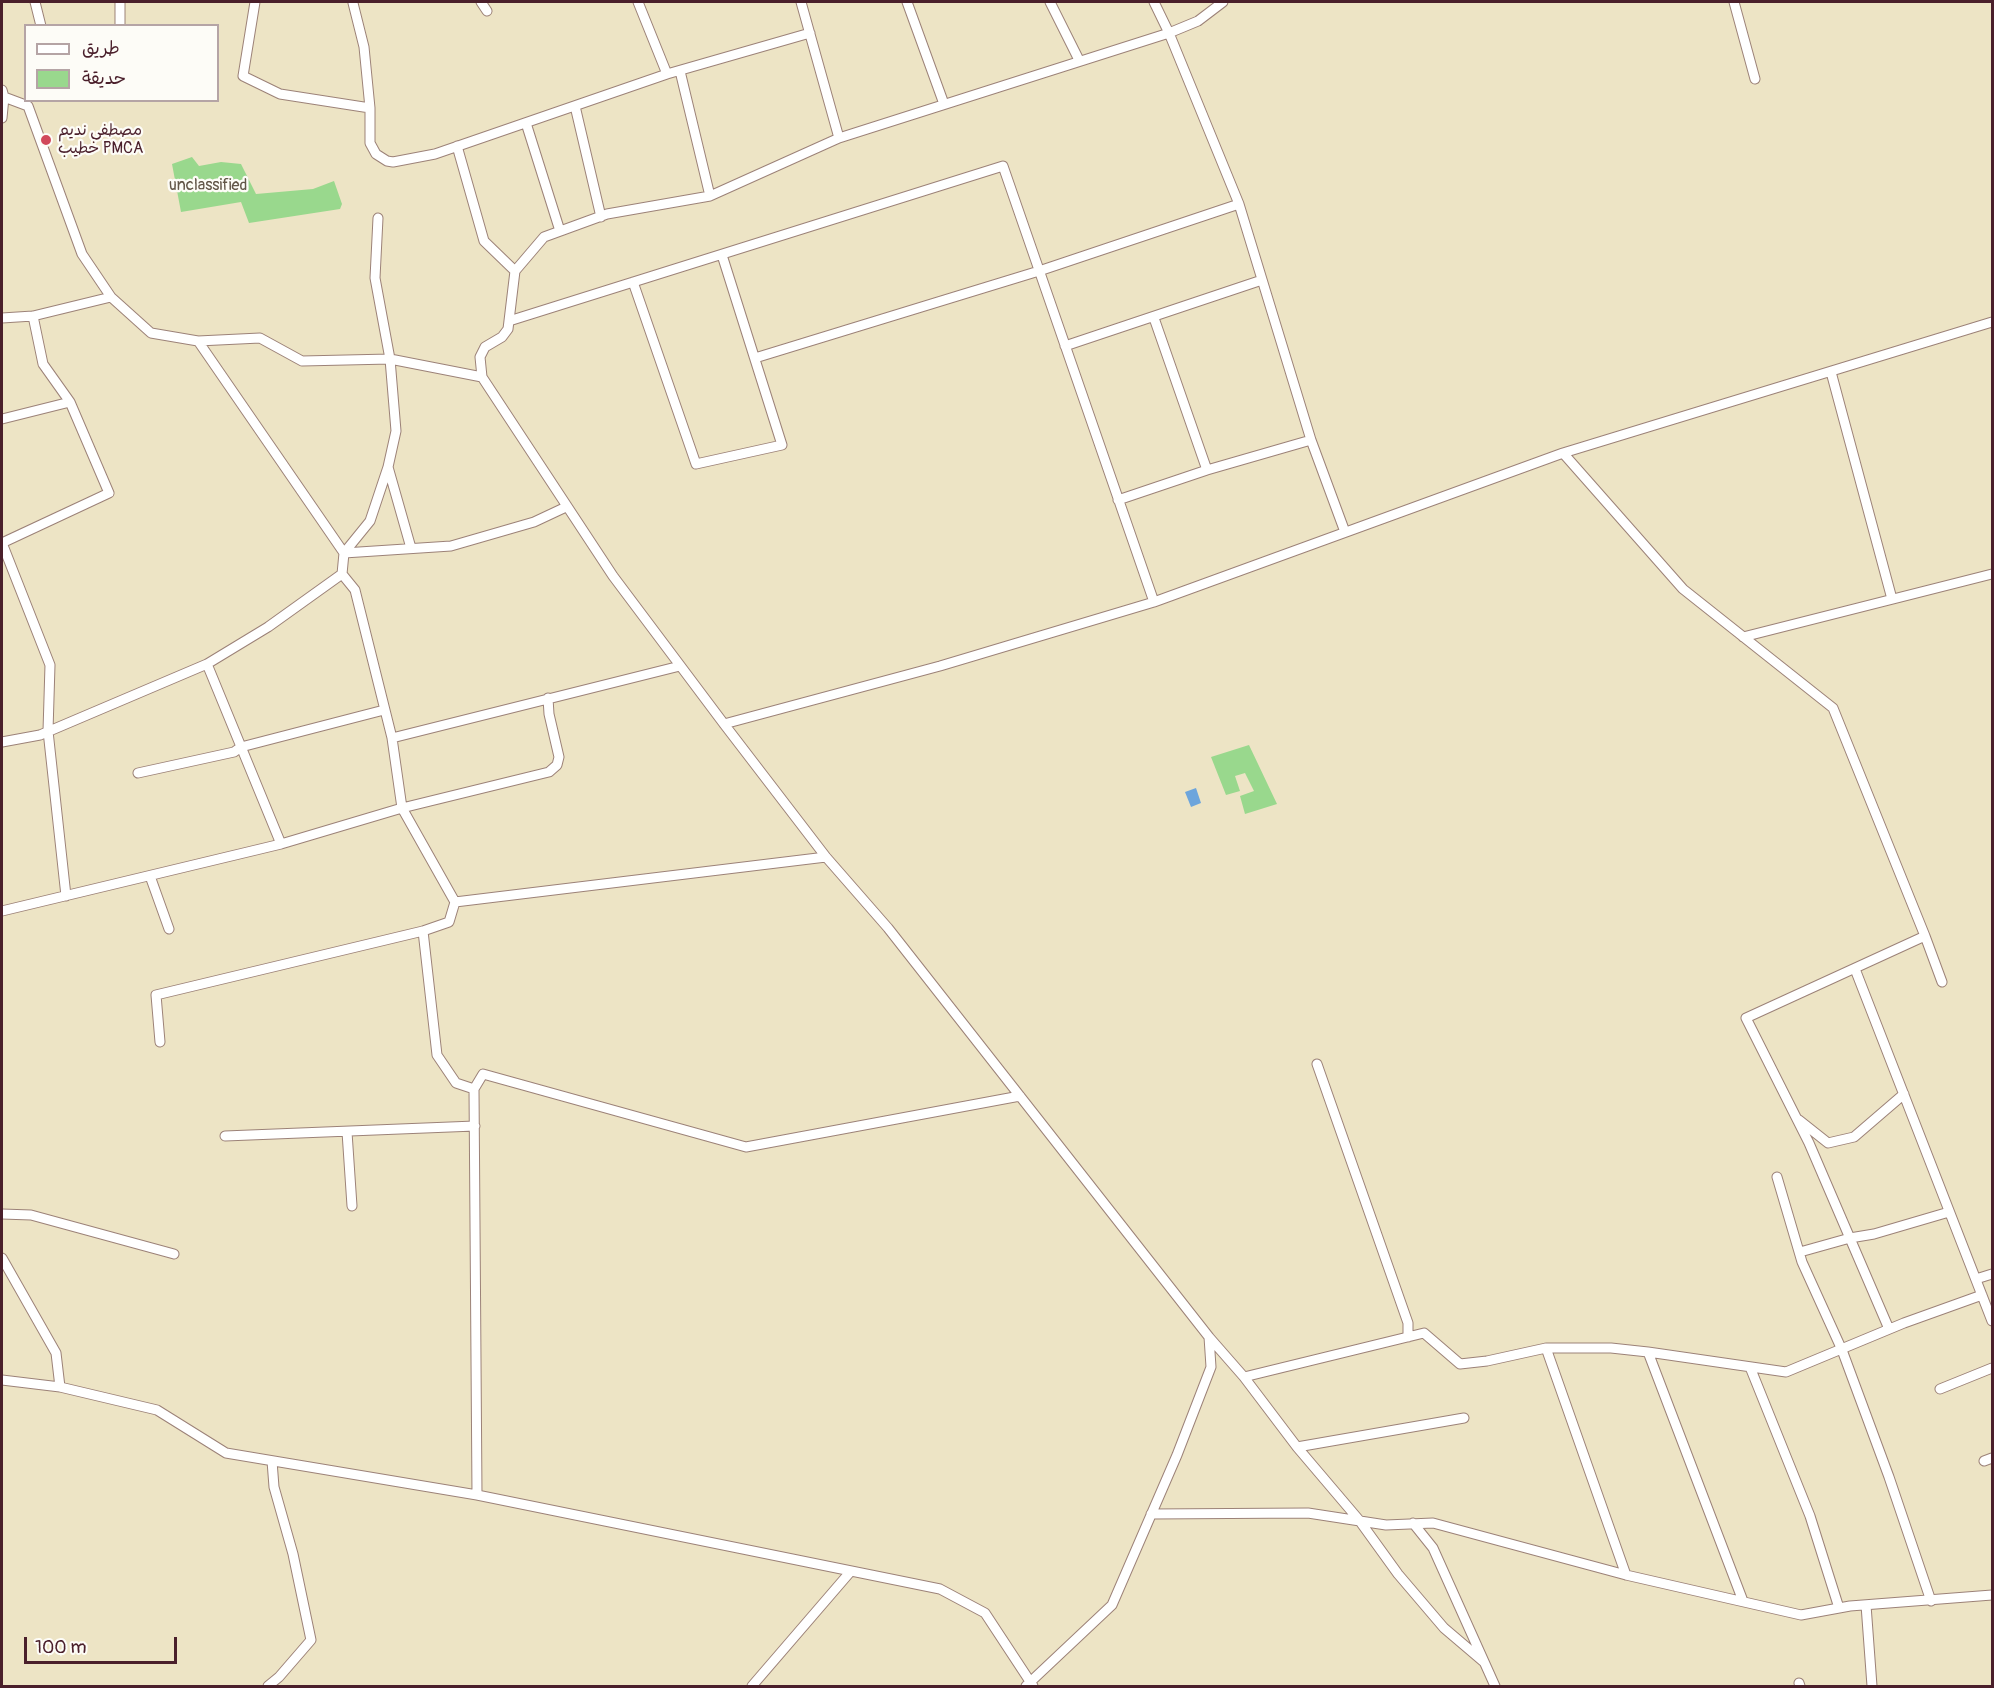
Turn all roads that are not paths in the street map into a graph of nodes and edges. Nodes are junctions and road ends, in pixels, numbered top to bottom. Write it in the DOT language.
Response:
graph roads {
  1 [pos="35,2"];
  2 [pos="120,2"];
  3 [pos="255,2"];
  4 [pos="481,2"];
  5 [pos="638,2"];
  6 [pos="801,2"];
  7 [pos="907,2"];
  8 [pos="1050,2"];
  9 [pos="1154,2"];
  10 [pos="1223,2"];
  11 [pos="1734,2"];
  12 [pos="353,3"];
  13 [pos="487,11"];
  14 [pos="40,24"];
  15 [pos="120,24"];
  16 [pos="810,33"];
  17 [pos="1169,33"];
  18 [pos="1079,60"];
  19 [pos="680,71"];
  20 [pos="667,75"];
  21 [pos="1755,79"];
  22 [pos="3,93"];
  23 [pos="24,101"];
  24 [pos="30,103"];
  25 [pos="944,104"];
  26 [pos="575,106"];
  27 [pos="370,108"];
  28 [pos="2,118"];
  29 [pos="525,123"];
  30 [pos="839,138"];
  31 [pos="457,146"];
  32 [pos="710,196"];
  33 [pos="1239,204"];
  34 [pos="601,217"];
  35 [pos="378,218"];
  36 [pos="560,231"];
  37 [pos="722,255"];
  38 [pos="515,271"];
  39 [pos="1040,271"];
  40 [pos="1263,280"];
  41 [pos="633,282"];
  42 [pos="111,297"];
  43 [pos="33,316"];
  44 [pos="2,318"];
  45 [pos="1154,318"];
  46 [pos="509,321"];
  47 [pos="1992,322"];
  48 [pos="198,341"];
  49 [pos="1065,346"];
  50 [pos="755,358"];
  51 [pos="390,359"];
  52 [pos="1831,372"];
  53 [pos="482,377"];
  54 [pos="70,402"];
  55 [pos="2,419"];
  56 [pos="1311,440"];
  57 [pos="1563,453"];
  58 [pos="388,467"];
  59 [pos="1207,470"];
  60 [pos="1118,500"];
  61 [pos="566,507"];
  62 [pos="1345,532"];
  63 [pos="411,548"];
  64 [pos="344,553"];
  65 [pos="342,574"];
  66 [pos="1992,574"];
  67 [pos="1892,599"];
  68 [pos="1154,602"];
  69 [pos="1743,637"];
  70 [pos="207,664"];
  71 [pos="680,666"];
  72 [pos="548,698"];
  73 [pos="384,710"];
  74 [pos="724,724"];
  75 [pos="48,731"];
  76 [pos="392,738"];
  77 [pos="2,742"];
  78 [pos="241,747"];
  79 [pos="138,773"];
  80 [pos="402,808"];
  81 [pos="281,844"];
  82 [pos="826,857"];
  83 [pos="150,876"];
  84 [pos="66,896"];
  85 [pos="455,902"];
  86 [pos="2,911"];
  87 [pos="169,928"];
  88 [pos="423,931"];
  89 [pos="1925,936"];
  90 [pos="1855,969"];
  91 [pos="1942,982"];
  92 [pos="160,1042"];
  93 [pos="1317,1064"];
  94 [pos="474,1089"];
  95 [pos="1904,1094"];
  96 [pos="1020,1096"];
  97 [pos="1797,1119"];
  98 [pos="476,1126"];
  99 [pos="347,1132"];
  100 [pos="225,1136"];
  101 [pos="1777,1177"];
  102 [pos="352,1206"];
  103 [pos="1949,1212"];
  104 [pos="2,1214"];
  105 [pos="1850,1238"];
  106 [pos="1800,1252"];
  107 [pos="174,1254"];
  108 [pos="2,1258"];
  109 [pos="1992,1274"];
  110 [pos="1976,1279"];
  111 [pos="1982,1295"];
  112 [pos="1992,1321"];
  113 [pos="1888,1329"];
  114 [pos="1408,1336"];
  115 [pos="1209,1337"];
  116 [pos="1546,1348"];
  117 [pos="1842,1350"];
  118 [pos="1648,1352"];
  119 [pos="1750,1367"];
  120 [pos="1992,1368"];
  121 [pos="1244,1377"];
  122 [pos="2,1380"];
  123 [pos="60,1387"];
  124 [pos="1940,1389"];
  125 [pos="1464,1418"];
  126 [pos="1297,1447"];
  127 [pos="273,1461"];
  128 [pos="477,1495"];
  129 [pos="1152,1514"];
  130 [pos="1359,1520"];
  131 [pos="1413,1523"];
  132 [pos="851,1571"];
  133 [pos="1626,1575"];
  134 [pos="1992,1595"];
  135 [pos="1743,1601"];
  136 [pos="1931,1601"];
  137 [pos="1866,1605"];
  138 [pos="1839,1608"];
  139 [pos="1484,1662"];
  140 [pos="1030,1685"];
  141 [pos="268,1686"];
  142 [pos="752,1686"];
  143 [pos="1495,1686"];
  144 [pos="1872,1686"];
  1 -- 14 [label="street"];
  2 -- 15 [label="street"];
  3 -- 27 [label="street"];
  4 -- 13 [label="street"];
  5 -- 20 [label="street"];
  6 -- 16 [label="street"];
  7 -- 25 [label="street"];
  8 -- 18 [label="street"];
  9 -- 17 [label="street"];
  10 -- 17 [label="street"];
  11 -- 21 [label="street"];
  12 -- 27 [label="street"];
  16 -- 19 [label="street"];
  16 -- 30 [label="street"];
  17 -- 18 [label="street"];
  17 -- 33 [label="street"];
  18 -- 25 [label="street"];
  19 -- 20 [label="street"];
  19 -- 32 [label="street"];
  20 -- 26 [label="street"];
  22 -- 23 [label="street"];
  22 -- 28 [label="street"];
  24 -- 42 [label="street"];
  25 -- 30 [label="street"];
  26 -- 29 [label="street"];
  26 -- 34 [label="street"];
  27 -- 31 [label="street"];
  29 -- 31 [label="street"];
  29 -- 36 [label="street"];
  30 -- 32 [label="street"];
  31 -- 38 [label="street"];
  32 -- 34 [label="street"];
  33 -- 39 [label="street"];
  33 -- 40 [label="street"];
  34 -- 36 [label="street"];
  35 -- 51 [label="street"];
  36 -- 38 [label="street"];
  37 -- 39 [label="street"];
  37 -- 41 [label="street"];
  37 -- 50 [label="street"];
  38 -- 46 [label="street"];
  39 -- 49 [label="street"];
  39 -- 50 [label="street"];
  40 -- 45 [label="street"];
  40 -- 56 [label="street"];
  41 -- 46 [label="street"];
  41 -- 50 [label="street"];
  42 -- 43 [label="street"];
  42 -- 48 [label="street"];
  43 -- 44 [label="street"];
  43 -- 54 [label="street"];
  45 -- 49 [label="street"];
  45 -- 59 [label="street"];
  46 -- 53 [label="street"];
  47 -- 52 [label="street"];
  48 -- 51 [label="street"];
  48 -- 64 [label="street"];
  49 -- 60 [label="street"];
  51 -- 53 [label="street"];
  51 -- 58 [label="street"];
  52 -- 57 [label="street"];
  52 -- 67 [label="street"];
  53 -- 61 [label="street"];
  54 -- 55 [label="street"];
  54 -- 75 [label="street"];
  56 -- 59 [label="street"];
  56 -- 62 [label="street"];
  57 -- 62 [label="street"];
  57 -- 69 [label="street"];
  58 -- 63 [label="street"];
  58 -- 64 [label="street"];
  59 -- 60 [label="street"];
  60 -- 68 [label="street"];
  61 -- 63 [label="street"];
  61 -- 71 [label="street"];
  62 -- 68 [label="street"];
  63 -- 64 [label="street"];
  64 -- 65 [label="street"];
  65 -- 70 [label="street"];
  65 -- 73 [label="street"];
  66 -- 67 [label="street"];
  67 -- 69 [label="street"];
  68 -- 74 [label="street"];
  69 -- 89 [label="street"];
  70 -- 75 [label="street"];
  70 -- 78 [label="street"];
  71 -- 72 [label="street"];
  71 -- 74 [label="street"];
  72 -- 76 [label="street"];
  72 -- 80 [label="street"];
  73 -- 76 [label="street"];
  73 -- 78 [label="street"];
  74 -- 82 [label="street"];
  75 -- 77 [label="street"];
  75 -- 84 [label="street"];
  76 -- 80 [label="street"];
  78 -- 79 [label="street"];
  78 -- 81 [label="street"];
  80 -- 81 [label="street"];
  80 -- 85 [label="street"];
  81 -- 83 [label="street"];
  82 -- 85 [label="street"];
  82 -- 96 [label="street"];
  83 -- 84 [label="street"];
  83 -- 87 [label="street"];
  84 -- 86 [label="street"];
  85 -- 88 [label="street"];
  88 -- 92 [label="street"];
  88 -- 94 [label="street"];
  89 -- 90 [label="street"];
  89 -- 91 [label="street"];
  90 -- 95 [label="street"];
  90 -- 97 [label="street"];
  93 -- 114 [label="street"];
  94 -- 96 [label="street"];
  94 -- 98 [label="street"];
  95 -- 97 [label="street"];
  95 -- 103 [label="street"];
  96 -- 115 [label="street"];
  97 -- 105 [label="street"];
  98 -- 99 [label="street"];
  98 -- 128 [label="street"];
  99 -- 100 [label="street"];
  99 -- 102 [label="street"];
  101 -- 106 [label="street"];
  103 -- 105 [label="street"];
  103 -- 110 [label="street"];
  104 -- 107 [label="street"];
  105 -- 106 [label="street"];
  105 -- 113 [label="street"];
  106 -- 117 [label="street"];
  108 -- 123 [label="street"];
  109 -- 110 [label="street"];
  110 -- 111 [label="street"];
  111 -- 112 [label="street"];
  111 -- 113 [label="street"];
  113 -- 117 [label="street"];
  114 -- 116 [label="street"];
  114 -- 121 [label="street"];
  115 -- 121 [label="street"];
  115 -- 129 [label="street"];
  116 -- 118 [label="street"];
  116 -- 133 [label="street"];
  117 -- 119 [label="street"];
  117 -- 136 [label="street"];
  118 -- 119 [label="street"];
  118 -- 135 [label="street"];
  119 -- 138 [label="street"];
  120 -- 124 [label="street"];
  121 -- 126 [label="street"];
  122 -- 123 [label="street"];
  123 -- 127 [label="street"];
  125 -- 126 [label="street"];
  126 -- 130 [label="street"];
  127 -- 128 [label="street"];
  127 -- 141 [label="street"];
  128 -- 132 [label="street"];
  129 -- 130 [label="street"];
  129 -- 140 [label="street"];
  130 -- 131 [label="street"];
  130 -- 139 [label="street"];
  131 -- 133 [label="street"];
  131 -- 139 [label="street"];
  132 -- 140 [label="street"];
  132 -- 142 [label="street"];
  133 -- 135 [label="street"];
  134 -- 136 [label="street"];
  135 -- 138 [label="street"];
  136 -- 137 [label="street"];
  137 -- 138 [label="street"];
  137 -- 144 [label="street"];
  139 -- 143 [label="street"];
}
